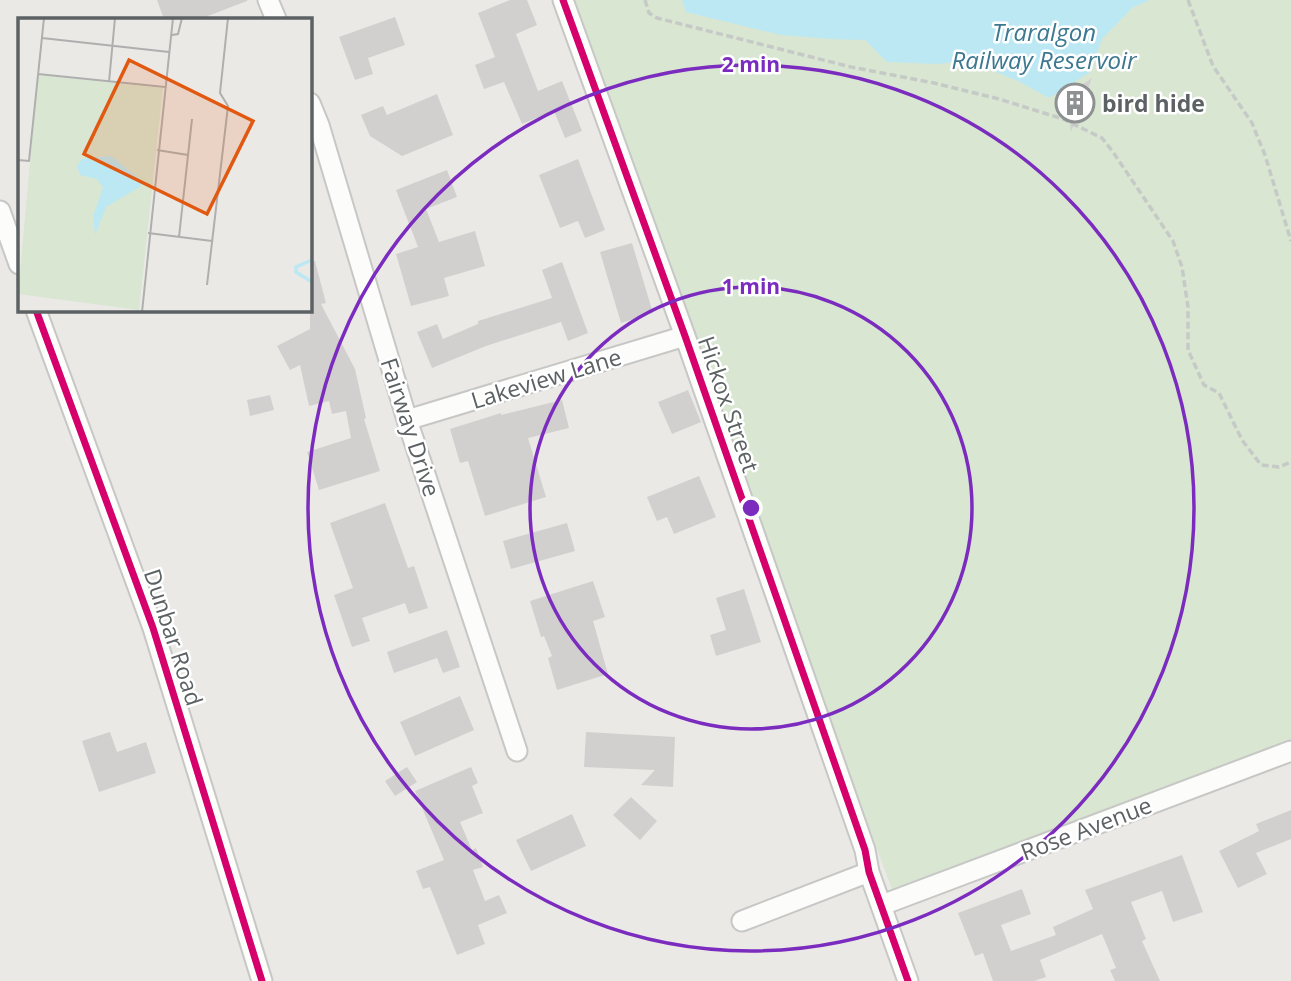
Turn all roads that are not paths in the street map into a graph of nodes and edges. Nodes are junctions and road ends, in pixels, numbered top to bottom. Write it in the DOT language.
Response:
graph roads {
  1 [pos="268,0"];
  2 [pos="563,0"];
  3 [pos="276,18"];
  4 [pos="312,108"];
  5 [pos="0,211"];
  6 [pos="18,261"];
  7 [pos="37,312"];
  8 [pos="685,337"];
  9 [pos="407,420"];
  10 [pos="517,751"];
  11 [pos="1291,751"];
  12 [pos="869,872"];
  13 [pos="882,905"];
  14 [pos="742,921"];
  15 [pos="262,981"];
  16 [pos="908,981"];
  1 -- 3 [label="street"];
  2 -- 8 [label="street, Hickox Street"];
  4 -- 9 [label="street, Fairway Drive"];
  5 -- 6 [label="street"];
  7 -- 15 [label="street, Dunbar Road"];
  8 -- 9 [label="street, Lakeview Lane"];
  8 -- 12 [label="street, Hickox Street"];
  9 -- 10 [label="street, Fairway Drive"];
  11 -- 13 [label="street, Rose Avenue"];
  12 -- 13 [label="street, Hickox Street"];
  12 -- 14 [label="street"];
  13 -- 16 [label="street, Hickox Street"];
}
